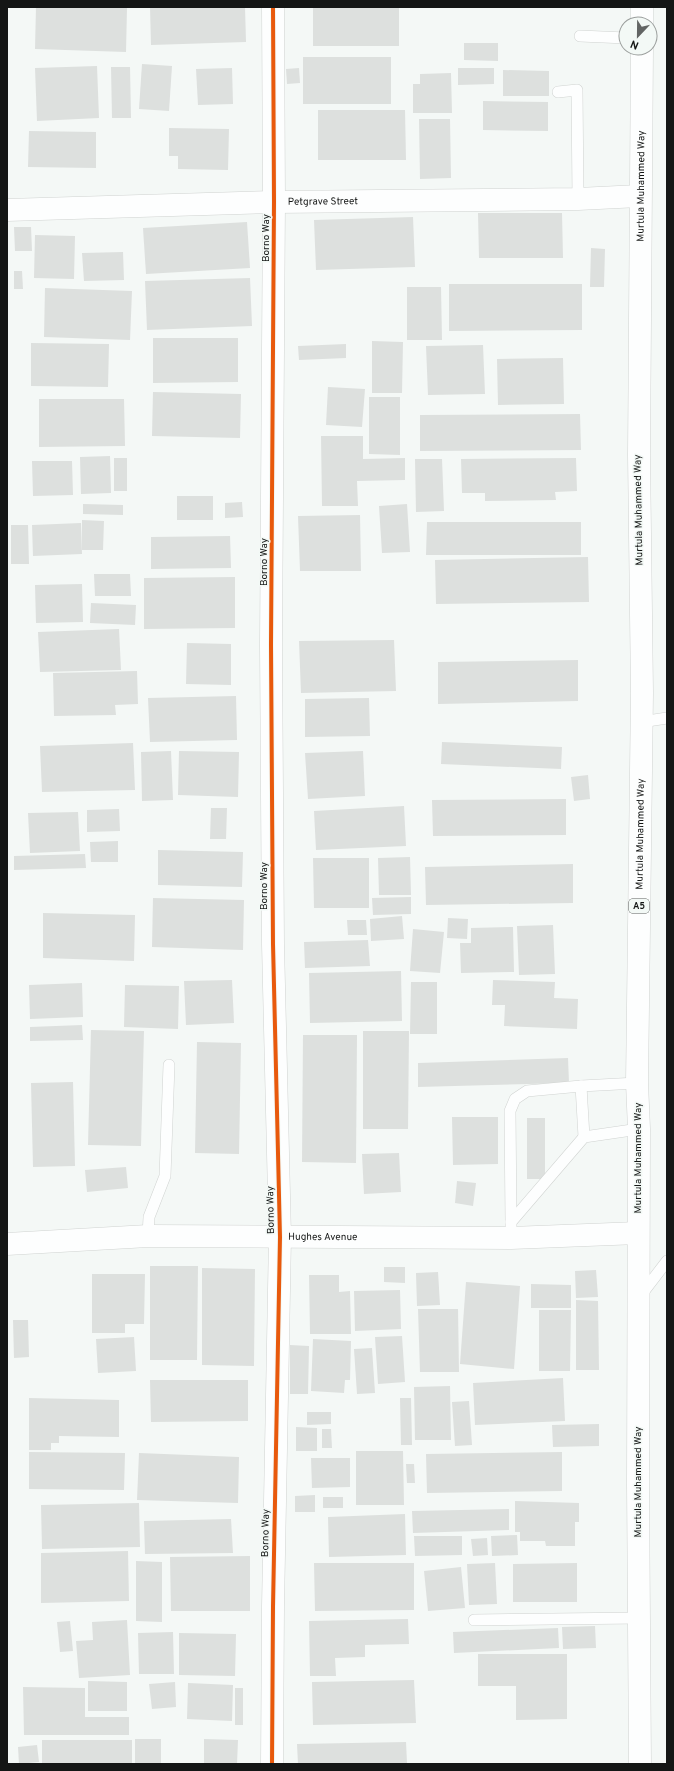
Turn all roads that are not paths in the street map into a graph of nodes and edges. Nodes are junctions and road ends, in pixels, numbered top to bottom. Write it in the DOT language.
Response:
graph roads {
  1 [pos="273,7"];
  2 [pos="580,36"];
  3 [pos="618,38"];
  4 [pos="642,56"];
  5 [pos="558,92"];
  6 [pos="640,196"];
  7 [pos="578,199"];
  8 [pos="274,202"];
  9 [pos="7,210"];
  10 [pos="667,718"];
  11 [pos="642,722"];
  12 [pos="169,1065"];
  13 [pos="637,1083"];
  14 [pos="580,1086"];
  15 [pos="639,1129"];
  16 [pos="584,1137"];
  17 [pos="511,1230"];
  18 [pos="638,1233"];
  19 [pos="148,1236"];
  20 [pos="280,1237"];
  21 [pos="7,1244"];
  22 [pos="667,1261"];
  23 [pos="638,1299"];
  24 [pos="639,1618"];
  25 [pos="474,1620"];
  26 [pos="272,1764"];
  27 [pos="640,1764"];
  1 -- 8 [label="street, Borno Way"];
  2 -- 3 [label="lane"];
  4 -- 6 [label="street, Murtula Muhammed Way / A5"];
  5 -- 7 [label="lane"];
  6 -- 7 [label="street, Petgrave Street"];
  6 -- 11 [label="street, Murtula Muhammed Way / A5"];
  7 -- 8 [label="street, Petgrave Street"];
  8 -- 9 [label="street, Petgrave Street"];
  8 -- 20 [label="street, Borno Way"];
  10 -- 11 [label="lane"];
  11 -- 13 [label="street, Murtula Muhammed Way / A5"];
  12 -- 19 [label="lane"];
  13 -- 14 [label="lane"];
  13 -- 15 [label="street, Murtula Muhammed Way / A5"];
  14 -- 16 [label="lane"];
  14 -- 17 [label="lane"];
  15 -- 16 [label="lane"];
  15 -- 18 [label="street, Murtula Muhammed Way / A5"];
  16 -- 17 [label="lane"];
  17 -- 18 [label="street, Hughes Avenue"];
  17 -- 20 [label="street, Hughes Avenue"];
  18 -- 23 [label="street, Murtula Muhammed Way / A5"];
  19 -- 20 [label="street, Hughes Avenue"];
  19 -- 21 [label="street, Hughes Avenue"];
  20 -- 26 [label="street, Borno Way"];
  22 -- 23 [label="lane"];
  23 -- 24 [label="street, Murtula Muhammed Way / A5"];
  24 -- 25 [label="lane"];
  24 -- 27 [label="street, Murtula Muhammed Way / A5"];
}
